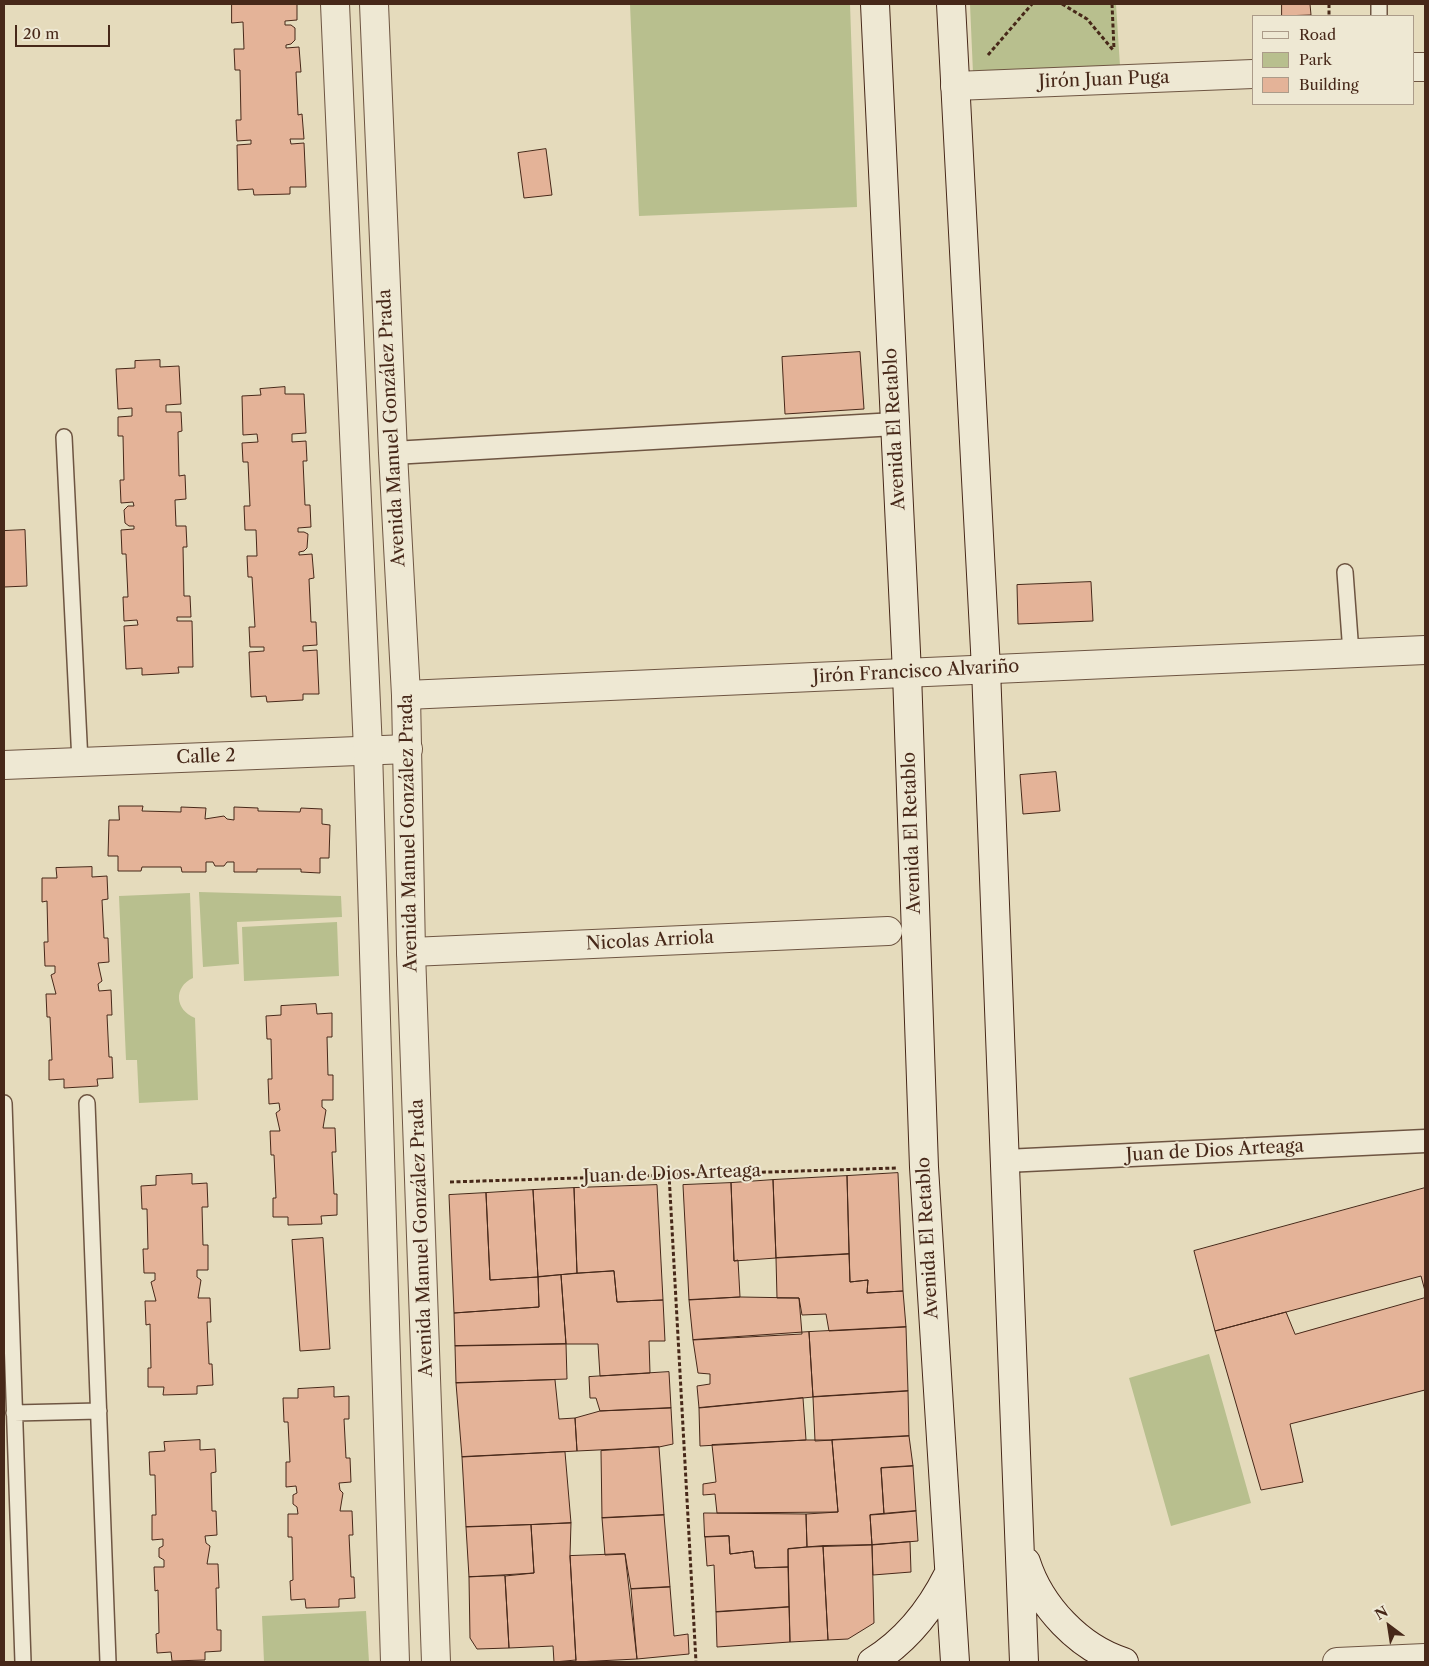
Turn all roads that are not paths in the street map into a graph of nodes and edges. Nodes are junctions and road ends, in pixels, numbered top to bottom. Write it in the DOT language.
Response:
graph roads {
  1 [pos="335,4"];
  2 [pos="374,4"];
  3 [pos="875,4"];
  4 [pos="951,4"];
  5 [pos="1252,74"];
  6 [pos="955,86"];
  7 [pos="895,424"];
  8 [pos="64,437"];
  9 [pos="393,453"];
  10 [pos="1346,572"];
  11 [pos="1425,650"];
  12 [pos="1351,653"];
  13 [pos="986,669"];
  14 [pos="907,672"];
  15 [pos="406,694"];
  16 [pos="408,749"];
  17 [pos="368,750"];
  18 [pos="80,762"];
  19 [pos="4,765"];
  20 [pos="888,931"];
  21 [pos="411,952"];
  22 [pos="87,1102"];
  23 [pos="4,1103"];
  24 [pos="1425,1141"];
  25 [pos="1005,1161"];
  26 [pos="98,1411"];
  27 [pos="14,1413"];
  28 [pos="1021,1547"];
  29 [pos="948,1576"];
  30 [pos="1425,1658"];
  31 [pos="23,1662"];
  32 [pos="108,1662"];
  33 [pos="396,1662"];
  34 [pos="436,1662"];
  35 [pos="872,1662"];
  36 [pos="955,1662"];
  37 [pos="1024,1662"];
  38 [pos="1124,1662"];
  39 [pos="1337,1662"];
  1 -- 17 [label="street, Avenida Manuel González Prada"];
  2 -- 9 [label="street, Avenida Manuel González Prada"];
  3 -- 7 [label="street, Avenida El Retablo"];
  4 -- 6 [label="street"];
  5 -- 6 [label="street, Jirón Juan Puga"];
  6 -- 13 [label="street"];
  7 -- 9 [label="street"];
  7 -- 14 [label="street, Avenida El Retablo"];
  8 -- 18 [label="lane"];
  9 -- 15 [label="street, Avenida Manuel González Prada"];
  10 -- 12 [label="lane"];
  11 -- 12 [label="street, Jirón Francisco Alvariño"];
  12 -- 13 [label="street, Jirón Francisco Alvariño"];
  13 -- 14 [label="street, Jirón Francisco Alvariño"];
  13 -- 25 [label="street"];
  14 -- 15 [label="street, Jirón Francisco Alvariño"];
  14 -- 29 [label="street, Avenida El Retablo"];
  15 -- 16 [label="street, Avenida Manuel González Prada"];
  16 -- 17 [label="street, Calle 2"];
  16 -- 21 [label="street, Avenida Manuel González Prada"];
  17 -- 18 [label="street, Calle 2"];
  17 -- 33 [label="street, Avenida Manuel González Prada"];
  18 -- 19 [label="street, Calle 2"];
  20 -- 21 [label="street, Nicolas Arriola"];
  21 -- 34 [label="street, Avenida Manuel González Prada"];
  22 -- 26 [label="lane"];
  23 -- 27 [label="lane"];
  24 -- 25 [label="street, Juan de Dios Arteaga"];
  25 -- 28 [label="street"];
  26 -- 27 [label="lane"];
  26 -- 32 [label="lane"];
  27 -- 31 [label="lane"];
  28 -- 37 [label="street"];
  28 -- 38 [label="street"];
  29 -- 35 [label="street"];
  29 -- 36 [label="street, Avenida El Retablo"];
  30 -- 39 [label="street"];
}
